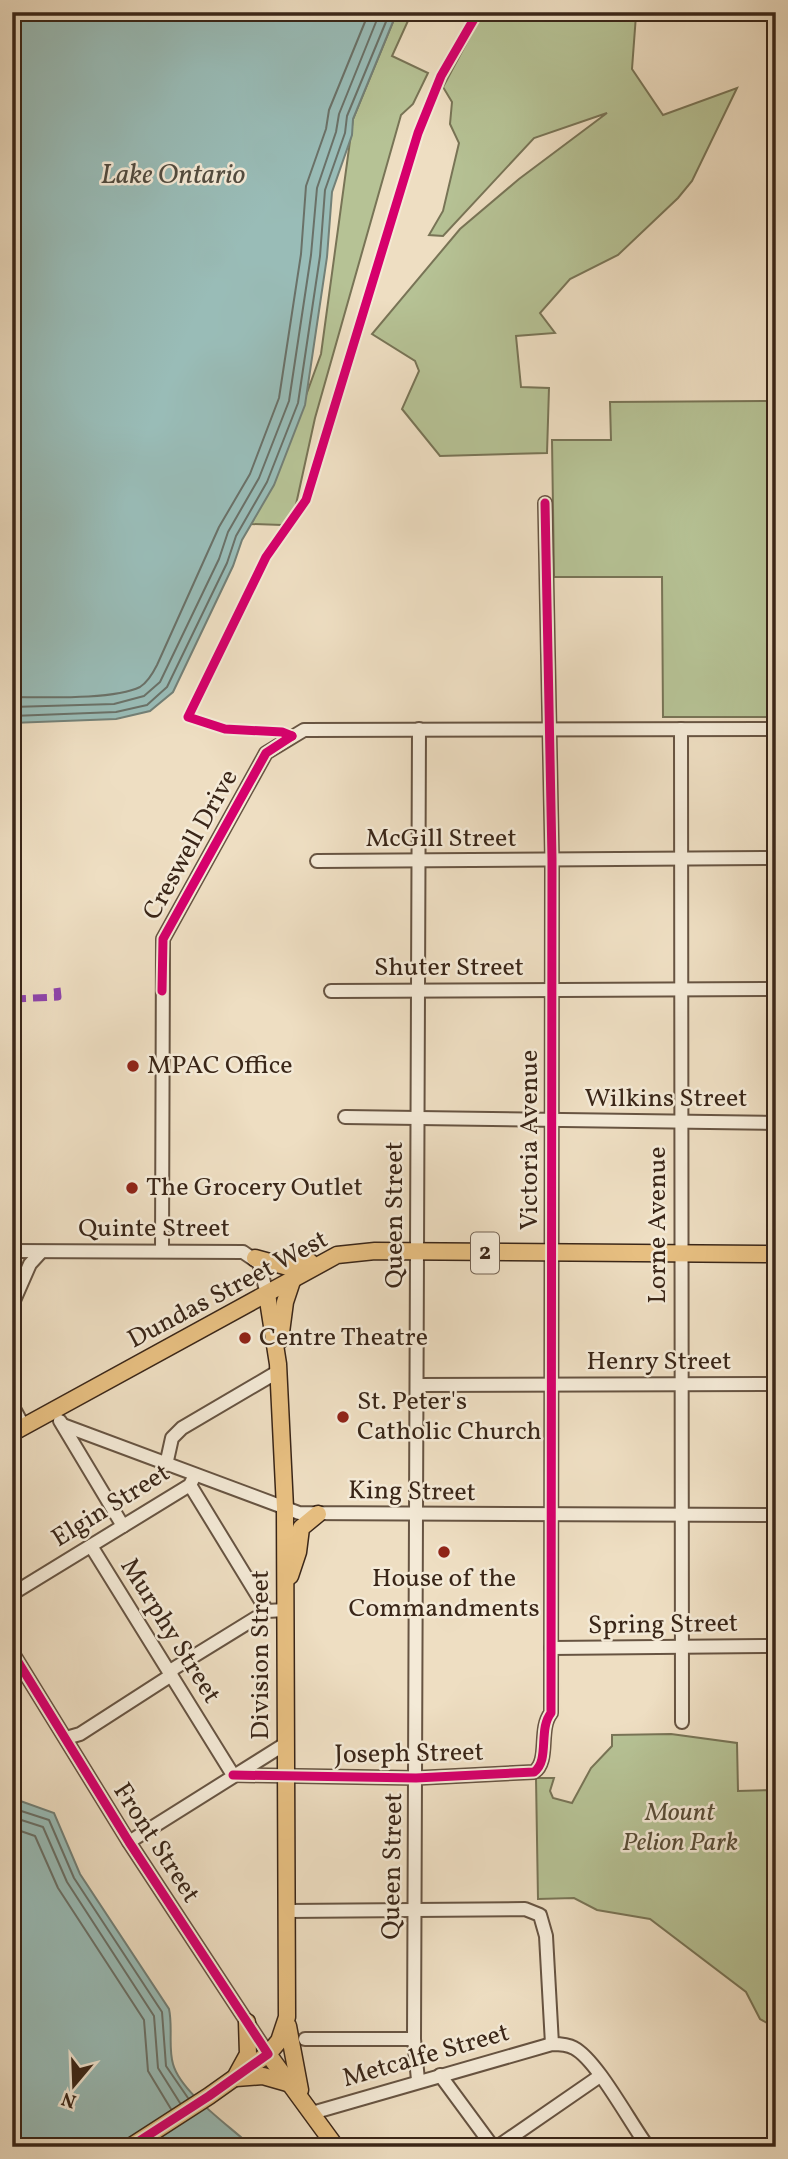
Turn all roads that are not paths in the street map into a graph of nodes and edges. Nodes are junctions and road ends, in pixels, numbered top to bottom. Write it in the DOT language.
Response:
graph roads {
  1 [pos="545,503"];
  2 [pos="548,728"];
  3 [pos="419,729"];
  4 [pos="681,729"];
  5 [pos="776,729"];
  6 [pos="776,858"];
  7 [pos="420,859"];
  8 [pos="552,859"];
  9 [pos="681,859"];
  10 [pos="317,861"];
  11 [pos="680,989"];
  12 [pos="776,989"];
  13 [pos="419,990"];
  14 [pos="331,991"];
  15 [pos="550,991"];
  16 [pos="345,1117"];
  17 [pos="419,1120"];
  18 [pos="680,1121"];
  19 [pos="552,1122"];
  20 [pos="776,1123"];
  21 [pos="17,1251"];
  22 [pos="162,1251"];
  23 [pos="41,1252"];
  24 [pos="418,1252"];
  25 [pos="552,1253"];
  26 [pos="681,1253"];
  27 [pos="776,1254"];
  28 [pos="255,1258"];
  29 [pos="326,1259"];
  30 [pos="293,1278"];
  31 [pos="22,1286"];
  32 [pos="267,1294"];
  33 [pos="12,1305"];
  34 [pos="278,1364"];
  35 [pos="776,1384"];
  36 [pos="417,1385"];
  37 [pos="550,1385"];
  38 [pos="681,1385"];
  39 [pos="12,1405"];
  40 [pos="59,1418"];
  41 [pos="18,1430"];
  42 [pos="166,1465"];
  43 [pos="192,1480"];
  44 [pos="285,1508"];
  45 [pos="318,1514"];
  46 [pos="416,1515"];
  47 [pos="682,1515"];
  48 [pos="776,1515"];
  49 [pos="550,1516"];
  50 [pos="123,1526"];
  51 [pos="91,1546"];
  52 [pos="285,1588"];
  53 [pos="12,1594"];
  54 [pos="285,1610"];
  55 [pos="267,1611"];
  56 [pos="776,1646"];
  57 [pos="681,1647"];
  58 [pos="551,1648"];
  59 [pos="12,1652"];
  60 [pos="170,1676"];
  61 [pos="682,1721"];
  62 [pos="66,1738"];
  63 [pos="285,1744"];
  64 [pos="534,1772"];
  65 [pos="233,1775"];
  66 [pos="285,1775"];
  67 [pos="416,1778"];
  68 [pos="129,1842"];
  69 [pos="415,1910"];
  70 [pos="286,1911"];
  71 [pos="287,2017"];
  72 [pos="247,2022"];
  73 [pos="304,2039"];
  74 [pos="414,2039"];
  75 [pos="552,2043"];
  76 [pos="268,2054"];
  77 [pos="440,2075"];
  78 [pos="600,2077"];
  79 [pos="234,2079"];
  80 [pos="418,2080"];
  81 [pos="291,2084"];
  82 [pos="308,2106"];
  83 [pos="131,2147"];
  84 [pos="336,2147"];
  85 [pos="495,2147"];
  86 [pos="648,2147"];
  1 -- 2 [label="street, Victoria Avenue"];
  2 -- 3 [label="street, Creswell Drive"];
  2 -- 4 [label="street, Creswell Drive"];
  2 -- 8 [label="street, Victoria Avenue"];
  3 -- 7 [label="street, Queen Street"];
  3 -- 22 [label="street, Creswell Drive"];
  4 -- 5 [label="street, Creswell Drive"];
  4 -- 9 [label="street, Lorne Avenue"];
  6 -- 9 [label="street, McGill Street"];
  7 -- 8 [label="street, McGill Street"];
  7 -- 10 [label="street, McGill Street"];
  7 -- 13 [label="street, Queen Street"];
  8 -- 9 [label="street, McGill Street"];
  8 -- 15 [label="street, Victoria Avenue"];
  9 -- 11 [label="street, Lorne Avenue"];
  11 -- 12 [label="street, Shuter Street"];
  11 -- 15 [label="street, Shuter Street"];
  11 -- 18 [label="street, Lorne Avenue"];
  13 -- 14 [label="street, Shuter Street"];
  13 -- 15 [label="street, Shuter Street"];
  13 -- 17 [label="street, Queen Street"];
  15 -- 19 [label="street, Victoria Avenue"];
  16 -- 17 [label="street, Wilkins Street"];
  17 -- 19 [label="street, Wilkins Street"];
  17 -- 24 [label="street, Queen Street"];
  18 -- 19 [label="street, Wilkins Street"];
  18 -- 20 [label="street, Wilkins Street"];
  18 -- 26 [label="street, Lorne Avenue"];
  19 -- 25 [label="street, Victoria Avenue"];
  21 -- 23 [label="street, Quinte Street"];
  21 -- 31 [label="street"];
  22 -- 23 [label="street, Quinte Street"];
  22 -- 28 [label="street, Quinte Street"];
  23 -- 31 [label="street"];
  24 -- 25 [label="main road, Dundas Street West / 2"];
  24 -- 29 [label="main road, Dundas Street West / 2"];
  24 -- 36 [label="street, Queen Street"];
  25 -- 26 [label="main road, Dundas Street West / 2"];
  25 -- 37 [label="street, Victoria Avenue"];
  26 -- 27 [label="main road, Dundas Street West / 2"];
  26 -- 38 [label="street, Lorne Avenue"];
  28 -- 29 [label="main road"];
  28 -- 32 [label="street, Quinte Street"];
  29 -- 30 [label="main road, Dundas Street West / 2"];
  30 -- 32 [label="main road, Dundas Street West / 2"];
  30 -- 34 [label="main road"];
  31 -- 33 [label="street"];
  32 -- 34 [label="main road, Division Street"];
  32 -- 40 [label="main road, Dundas Street West"];
  34 -- 42 [label="street"];
  34 -- 44 [label="main road, Division Street"];
  35 -- 38 [label="street, Henry Street"];
  36 -- 37 [label="street, Henry Street"];
  36 -- 46 [label="street, Queen Street"];
  37 -- 38 [label="street, Henry Street"];
  37 -- 49 [label="street, Victoria Avenue"];
  38 -- 47 [label="street, Lorne Avenue"];
  39 -- 41 [label="street"];
  40 -- 41 [label="main road, Dundas Street West"];
  40 -- 42 [label="street, King Street"];
  40 -- 50 [label="street, Murphy Street"];
  42 -- 43 [label="street, King Street"];
  43 -- 44 [label="street, King Street"];
  43 -- 50 [label="street, Elgin Street"];
  43 -- 55 [label="street"];
  44 -- 45 [label="street, King Street"];
  44 -- 52 [label="main road, Division Street"];
  45 -- 46 [label="street, King Street"];
  45 -- 52 [label="main road"];
  46 -- 49 [label="street, King Street"];
  46 -- 67 [label="street, Queen Street"];
  47 -- 48 [label="street, King Street"];
  47 -- 49 [label="street, King Street"];
  47 -- 57 [label="street, Lorne Avenue"];
  49 -- 58 [label="street, Victoria Avenue"];
  50 -- 51 [label="street, Elgin Street"];
  51 -- 53 [label="street, Elgin Street"];
  51 -- 60 [label="street, Murphy Street"];
  52 -- 54 [label="main road, Division Street"];
  54 -- 55 [label="street"];
  54 -- 63 [label="main road, Division Street"];
  55 -- 60 [label="street"];
  56 -- 57 [label="street, Spring Street"];
  57 -- 58 [label="street, Spring Street"];
  57 -- 61 [label="street, Lorne Avenue"];
  58 -- 64 [label="street, Victoria Avenue"];
  59 -- 62 [label="street, Front Street"];
  60 -- 62 [label="street"];
  60 -- 65 [label="street, Murphy Street"];
  62 -- 68 [label="street, Front Street"];
  63 -- 65 [label="street"];
  63 -- 66 [label="main road, Division Street"];
  64 -- 67 [label="street, Joseph Street"];
  65 -- 66 [label="street, Joseph Street"];
  65 -- 68 [label="street"];
  66 -- 67 [label="street, Joseph Street"];
  66 -- 70 [label="main road, Division Street"];
  67 -- 69 [label="street, Queen Street"];
  68 -- 72 [label="street, Front Street"];
  69 -- 70 [label="street"];
  69 -- 74 [label="street, Queen Street"];
  69 -- 75 [label="street"];
  70 -- 71 [label="main road, Division Street"];
  71 -- 76 [label="main road, Division Street"];
  71 -- 82 [label="main road"];
  72 -- 76 [label="street, Front Street"];
  72 -- 79 [label="main road"];
  73 -- 74 [label="street"];
  74 -- 80 [label="street, Queen Street"];
  75 -- 77 [label="street, Metcalfe Street"];
  75 -- 78 [label="street"];
  76 -- 79 [label="main road"];
  76 -- 81 [label="main road, Front Street"];
  77 -- 80 [label="street, Metcalfe Street"];
  77 -- 85 [label="street"];
  78 -- 85 [label="street"];
  78 -- 86 [label="street"];
  79 -- 81 [label="main road"];
  79 -- 83 [label="main road"];
  80 -- 82 [label="street, Metcalfe Street"];
  81 -- 82 [label="main road, Front Street"];
  82 -- 84 [label="main road, Front Street"];
}
